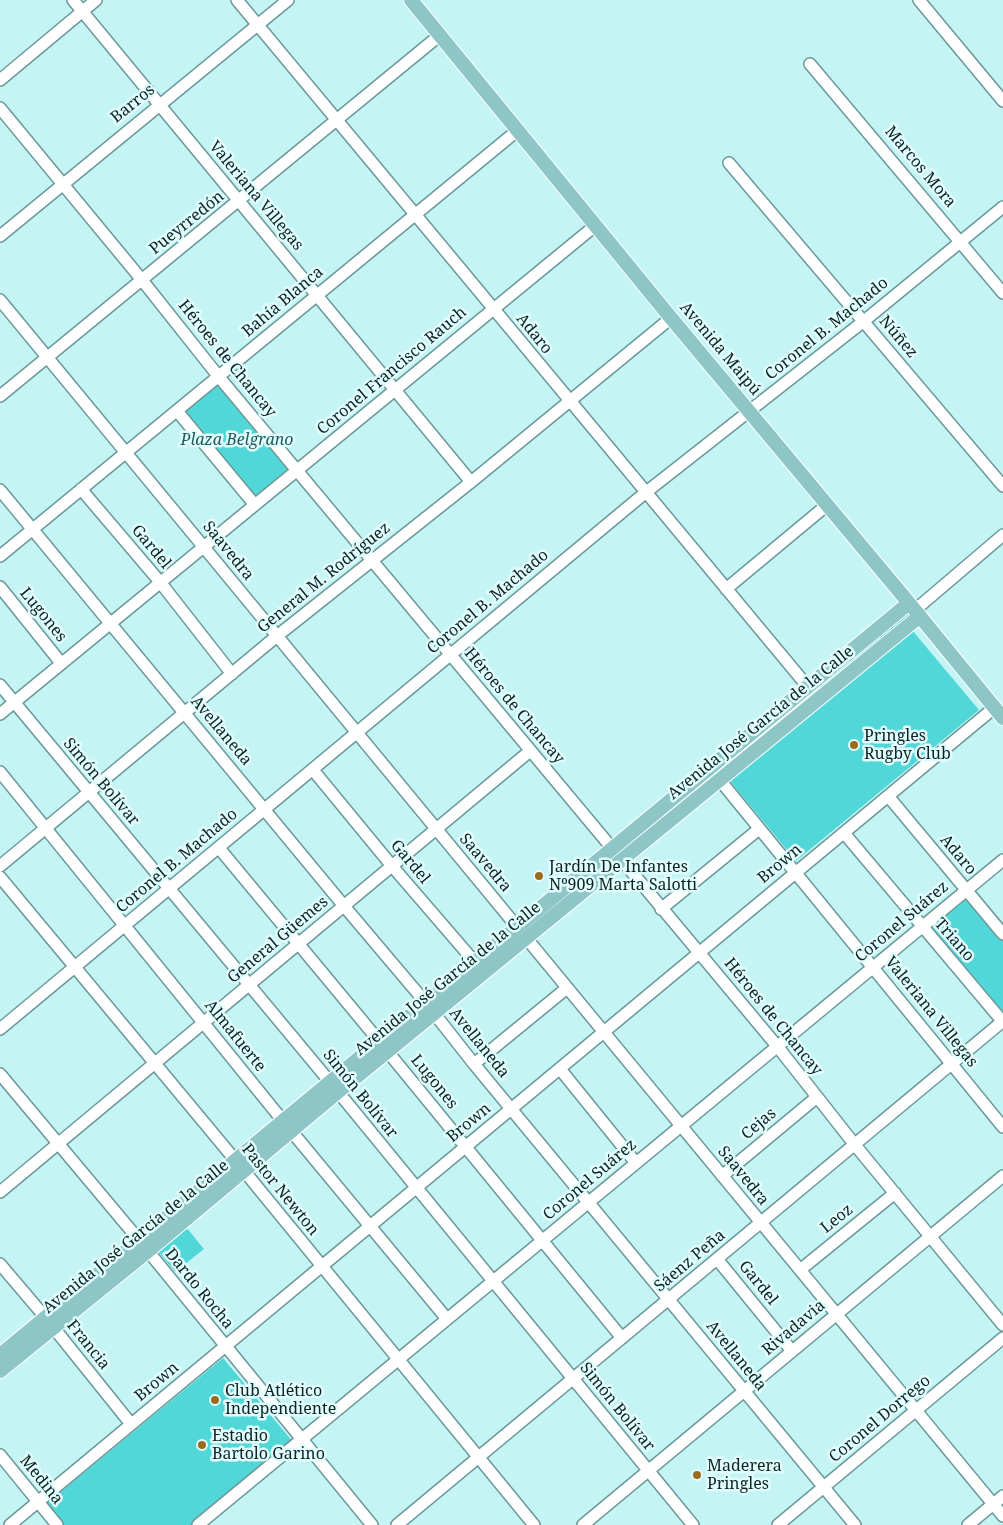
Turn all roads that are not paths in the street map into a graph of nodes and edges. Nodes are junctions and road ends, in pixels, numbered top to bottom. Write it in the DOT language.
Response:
graph roads {
  1 [pos="74,0"];
  2 [pos="96,0"];
  3 [pos="237,0"];
  4 [pos="288,0"];
  5 [pos="411,0"];
  6 [pos="919,0"];
  7 [pos="82,11"];
  8 [pos="257,24"];
  9 [pos="440,36"];
  10 [pos="810,64"];
  11 [pos="0,80"];
  12 [pos="1003,101"];
  13 [pos="159,104"];
  14 [pos="0,108"];
  15 [pos="337,120"];
  16 [pos="518,130"];
  17 [pos="729,163"];
  18 [pos="62,183"];
  19 [pos="240,201"];
  20 [pos="1003,207"];
  21 [pos="415,215"];
  22 [pos="596,225"];
  23 [pos="0,236"];
  24 [pos="961,242"];
  25 [pos="142,280"];
  26 [pos="1003,293"];
  27 [pos="317,294"];
  28 [pos="0,300"];
  29 [pos="493,308"];
  30 [pos="671,318"];
  31 [pos="864,321"];
  32 [pos="48,358"];
  33 [pos="219,377"];
  34 [pos="395,390"];
  35 [pos="0,396"];
  36 [pos="569,402"];
  37 [pos="177,411"];
  38 [pos="750,412"];
  39 [pos="125,452"];
  40 [pos="298,470"];
  41 [pos="472,482"];
  42 [pos="1003,486"];
  43 [pos="81,489"];
  44 [pos="0,490"];
  45 [pos="645,493"];
  46 [pos="255,505"];
  47 [pos="827,505"];
  48 [pos="32,529"];
  49 [pos="1003,535"];
  50 [pos="204,547"];
  51 [pos="0,556"];
  52 [pos="372,560"];
  53 [pos="160,582"];
  54 [pos="0,587"];
  55 [pos="726,589"];
  56 [pos="915,610"];
  57 [pos="110,623"];
  58 [pos="277,636"];
  59 [pos="451,655"];
  60 [pos="61,663"];
  61 [pos="232,674"];
  62 [pos="0,685"];
  63 [pos="808,687"];
  64 [pos="15,702"];
  65 [pos="185,713"];
  66 [pos="998,713"];
  67 [pos="0,714"];
  68 [pos="356,733"];
  69 [pos="530,751"];
  70 [pos="313,770"];
  71 [pos="0,772"];
  72 [pos="719,780"];
  73 [pos="89,792"];
  74 [pos="888,796"];
  75 [pos="264,810"];
  76 [pos="46,828"];
  77 [pos="758,829"];
  78 [pos="436,830"];
  79 [pos="844,833"];
  80 [pos="219,848"];
  81 [pos="617,854"];
  82 [pos="1003,860"];
  83 [pos="0,866"];
  84 [pos="392,866"];
  85 [pos="794,874"];
  86 [pos="0,877"];
  87 [pos="169,889"];
  88 [pos="966,890"];
  89 [pos="344,906"];
  90 [pos="661,909"];
  91 [pos="124,926"];
  92 [pos="922,927"];
  93 [pos="523,933"];
  94 [pos="1003,934"];
  95 [pos="298,944"];
  96 [pos="699,953"];
  97 [pos="474,962"];
  98 [pos="75,967"];
  99 [pos="873,967"];
  100 [pos="484,973"];
  101 [pos="248,986"];
  102 [pos="566,988"];
  103 [pos="430,1008"];
  104 [pos="1003,1022"];
  105 [pos="204,1023"];
  106 [pos="0,1029"];
  107 [pos="603,1032"];
  108 [pos="384,1046"];
  109 [pos="777,1046"];
  110 [pos="154,1064"];
  111 [pos="474,1064"];
  112 [pos="952,1064"];
  113 [pos="560,1069"];
  114 [pos="0,1074"];
  115 [pos="334,1087"];
  116 [pos="817,1098"];
  117 [pos="511,1109"];
  118 [pos="287,1126"];
  119 [pos="680,1126"];
  120 [pos="1003,1127"];
  121 [pos="58,1144"];
  122 [pos="855,1145"];
  123 [pos="466,1146"];
  124 [pos="636,1163"];
  125 [pos="240,1166"];
  126 [pos="722,1176"];
  127 [pos="1003,1176"];
  128 [pos="415,1188"];
  129 [pos="0,1192"];
  130 [pos="894,1193"];
  131 [pos="588,1202"];
  132 [pos="760,1223"];
  133 [pos="371,1226"];
  134 [pos="930,1236"];
  135 [pos="542,1241"];
  136 [pos="144,1246"];
  137 [pos="717,1259"];
  138 [pos="0,1264"];
  139 [pos="321,1266"];
  140 [pos="800,1270"];
  141 [pos="492,1282"];
  142 [pos="668,1300"];
  143 [pos="836,1314"];
  144 [pos="447,1319"];
  145 [pos="49,1322"];
  146 [pos="1003,1325"];
  147 [pos="622,1338"];
  148 [pos="1003,1338"];
  149 [pos="225,1347"];
  150 [pos="792,1351"];
  151 [pos="0,1355"];
  152 [pos="398,1359"];
  153 [pos="0,1372"];
  154 [pos="573,1379"];
  155 [pos="744,1391"];
  156 [pos="915,1411"];
  157 [pos="131,1424"];
  158 [pos="301,1439"];
  159 [pos="0,1454"];
  160 [pos="479,1457"];
  161 [pos="648,1471"];
  162 [pos="823,1487"];
  163 [pos="1003,1496"];
  164 [pos="38,1502"];
  165 [pos="993,1504"];
  166 [pos="1003,1516"];
  167 [pos="211,1521"];
  168 [pos="689,1524"];
  169 [pos="10,1525"];
  170 [pos="57,1525"];
  171 [pos="198,1525"];
  172 [pos="372,1525"];
  173 [pos="397,1525"];
  174 [pos="534,1525"];
  175 [pos="583,1525"];
  176 [pos="778,1525"];
  177 [pos="855,1525"];
  178 [pos="968,1525"];
  1 -- 7 [label="street, Valeriana Villegas"];
  2 -- 7 [label="street"];
  3 -- 8 [label="street, Adaro"];
  4 -- 8 [label="street, Barros"];
  5 -- 9 [label="main road, Avenida Maipú"];
  6 -- 12 [label="street"];
  7 -- 11 [label="street"];
  7 -- 13 [label="street, Valeriana Villegas"];
  8 -- 13 [label="street, Barros"];
  8 -- 15 [label="street, Adaro"];
  9 -- 15 [label="street, Pueyrredón"];
  9 -- 16 [label="main road, Avenida Maipú"];
  10 -- 24 [label="street, Marcos Mora"];
  13 -- 18 [label="street, Barros"];
  13 -- 19 [label="street, Valeriana Villegas"];
  14 -- 18 [label="street, Héroes de Chancay"];
  15 -- 19 [label="street, Pueyrredón"];
  15 -- 21 [label="street, Adaro"];
  16 -- 21 [label="street, Bahía Blanca"];
  16 -- 22 [label="main road, Avenida Maipú"];
  17 -- 31 [label="street, Núñez"];
  18 -- 23 [label="street, Barros"];
  18 -- 25 [label="street, Héroes de Chancay"];
  19 -- 25 [label="street, Pueyrredón"];
  19 -- 27 [label="street, Valeriana Villegas"];
  20 -- 24 [label="street, Coronel B. Machado"];
  21 -- 27 [label="street, Bahía Blanca"];
  21 -- 29 [label="street, Adaro"];
  22 -- 29 [label="street, Coronel Francisco Rauch"];
  22 -- 30 [label="main road, Avenida Maipú"];
  24 -- 26 [label="street, Marcos Mora"];
  24 -- 31 [label="street, Coronel B. Machado"];
  25 -- 32 [label="street, Pueyrredón"];
  25 -- 33 [label="street, Héroes de Chancay"];
  27 -- 33 [label="street, Bahía Blanca"];
  27 -- 34 [label="street, Valeriana Villegas"];
  28 -- 32 [label="street, Saavedra"];
  29 -- 34 [label="street, Coronel Francisco Rauch"];
  29 -- 36 [label="street, Adaro"];
  30 -- 36 [label="street, General M. Rodríguez"];
  30 -- 38 [label="main road, Avenida Maipú"];
  31 -- 38 [label="street, Coronel B. Machado"];
  31 -- 42 [label="street, Núñez"];
  32 -- 35 [label="street, Pueyrredón"];
  32 -- 39 [label="street, Saavedra"];
  33 -- 37 [label="street, Bahía Blanca"];
  33 -- 40 [label="street, Héroes de Chancay"];
  34 -- 40 [label="street, Coronel Francisco Rauch"];
  34 -- 41 [label="street, Valeriana Villegas"];
  36 -- 41 [label="street, General M. Rodríguez"];
  36 -- 45 [label="street, Adaro"];
  37 -- 39 [label="street, Bahía Blanca"];
  37 -- 46 [label="street"];
  38 -- 45 [label="street, Coronel B. Machado"];
  38 -- 47 [label="main road, Avenida Maipú"];
  39 -- 43 [label="street, Bahía Blanca"];
  39 -- 50 [label="street, Saavedra"];
  40 -- 46 [label="street, Coronel Francisco Rauch"];
  40 -- 52 [label="street, Héroes de Chancay"];
  41 -- 52 [label="street, General M. Rodríguez"];
  43 -- 48 [label="street, Bahía Blanca"];
  43 -- 53 [label="street, Gardel"];
  44 -- 48 [label="street, Avellaneda"];
  45 -- 55 [label="street, Adaro"];
  45 -- 59 [label="street, Coronel B. Machado"];
  46 -- 50 [label="street, Coronel Francisco Rauch"];
  47 -- 55 [label="street"];
  47 -- 56 [label="main road, Avenida Maipú"];
  48 -- 51 [label="street, Bahía Blanca"];
  48 -- 57 [label="street, Avellaneda"];
  49 -- 56 [label="street, Avenida José García de la Calle"];
  50 -- 53 [label="street, Coronel Francisco Rauch"];
  50 -- 58 [label="street, Saavedra"];
  52 -- 58 [label="street, General M. Rodríguez"];
  52 -- 59 [label="street, Héroes de Chancay"];
  53 -- 57 [label="street, Coronel Francisco Rauch"];
  53 -- 61 [label="street, Gardel"];
  54 -- 60 [label="street, Lugones"];
  55 -- 63 [label="street, Adaro"];
  56 -- 63 [label="main road, Avenida José García de la Calle"];
  56 -- 66 [label="main road, Avenida Maipú"];
  56 -- 72 [label="main road, Avenida José García de la Calle"];
  57 -- 60 [label="street, Coronel Francisco Rauch"];
  57 -- 65 [label="street, Avellaneda"];
  58 -- 61 [label="street, General M. Rodríguez"];
  58 -- 68 [label="street, Saavedra"];
  59 -- 68 [label="street, Coronel B. Machado"];
  59 -- 69 [label="street, Héroes de Chancay"];
  60 -- 64 [label="street, Coronel Francisco Rauch"];
  61 -- 65 [label="street, General M. Rodríguez"];
  62 -- 64 [label="street, Simón Bolívar"];
  63 -- 81 [label="main road, Avenida José García de la Calle"];
  64 -- 67 [label="street, Coronel Francisco Rauch"];
  64 -- 73 [label="street, Simón Bolívar"];
  65 -- 73 [label="street, General M. Rodríguez"];
  65 -- 75 [label="street, Avellaneda"];
  66 -- 74 [label="street, Brown"];
  68 -- 70 [label="street, Coronel B. Machado"];
  68 -- 78 [label="street, Saavedra"];
  69 -- 78 [label="street, General Güemes"];
  69 -- 81 [label="street, Héroes de Chancay"];
  70 -- 75 [label="street, Coronel B. Machado"];
  70 -- 84 [label="street, Gardel"];
  71 -- 76 [label="street, Almafuerte"];
  72 -- 77 [label="street, Valeriana Villegas"];
  72 -- 81 [label="main road, Avenida José García de la Calle"];
  73 -- 76 [label="street, General M. Rodríguez"];
  73 -- 87 [label="street, Simón Bolívar"];
  74 -- 79 [label="street, Brown"];
  74 -- 88 [label="street, Adaro"];
  75 -- 80 [label="street, Coronel B. Machado"];
  75 -- 89 [label="street, Avellaneda"];
  76 -- 83 [label="street, General M. Rodríguez"];
  76 -- 91 [label="street, Almafuerte"];
  77 -- 85 [label="street, Valeriana Villegas"];
  77 -- 90 [label="street"];
  78 -- 84 [label="street, General Güemes"];
  78 -- 93 [label="street, Saavedra"];
  79 -- 85 [label="street, Brown"];
  79 -- 92 [label="street, Triano"];
  80 -- 87 [label="street, Coronel B. Machado"];
  80 -- 95 [label="street, Lugones"];
  81 -- 90 [label="street, Héroes de Chancay"];
  81 -- 93 [label="main road, Avenida José García de la Calle"];
  82 -- 88 [label="street, Coronel Suárez"];
  84 -- 89 [label="street, General Güemes"];
  84 -- 97 [label="street, Gardel"];
  85 -- 96 [label="street, Brown"];
  85 -- 99 [label="street, Valeriana Villegas"];
  86 -- 98 [label="street, Pastor Newton"];
  87 -- 91 [label="street, Coronel B. Machado"];
  87 -- 101 [label="street, Simón Bolívar"];
  88 -- 92 [label="street, Coronel Suárez"];
  88 -- 94 [label="street, Adaro"];
  89 -- 95 [label="street, General Güemes"];
  89 -- 103 [label="street, Avellaneda"];
  90 -- 96 [label="street, Héroes de Chancay"];
  91 -- 98 [label="street, Coronel B. Machado"];
  91 -- 105 [label="street, Almafuerte"];
  92 -- 99 [label="street, Coronel Suárez"];
  92 -- 104 [label="street, Triano"];
  93 -- 97 [label="main road, Avenida José García de la Calle"];
  93 -- 100 [label="main road, Avenida José García de la Calle"];
  93 -- 102 [label="street, Saavedra"];
  95 -- 101 [label="street, General Güemes"];
  95 -- 108 [label="street, Lugones"];
  96 -- 107 [label="street, Brown"];
  96 -- 109 [label="street, Héroes de Chancay"];
  97 -- 100 [label="street, Gardel"];
  97 -- 103 [label="main road, Avenida José García de la Calle"];
  98 -- 106 [label="street, Coronel B. Machado"];
  98 -- 110 [label="street, Pastor Newton"];
  99 -- 109 [label="street, Coronel Suárez"];
  99 -- 112 [label="street, Valeriana Villegas"];
  100 -- 103 [label="main road, Avenida José García de la Calle"];
  101 -- 105 [label="street, General Güemes"];
  101 -- 115 [label="street, Simón Bolívar"];
  102 -- 107 [label="street, Saavedra"];
  102 -- 111 [label="street"];
  103 -- 108 [label="main road, Avenida José García de la Calle"];
  103 -- 111 [label="street, Avellaneda"];
  104 -- 112 [label="street, Sáenz Peña"];
  105 -- 110 [label="street, General Güemes"];
  105 -- 118 [label="street, Almafuerte"];
  107 -- 113 [label="street, Brown"];
  107 -- 119 [label="street, Saavedra"];
  108 -- 115 [label="main road, Avenida José García de la Calle"];
  108 -- 123 [label="street, Lugones"];
  109 -- 116 [label="street, Héroes de Chancay"];
  109 -- 119 [label="street, Coronel Suárez"];
  110 -- 121 [label="street, General Güemes"];
  110 -- 125 [label="street, Pastor Newton"];
  111 -- 117 [label="street, Avellaneda"];
  112 -- 120 [label="street, Valeriana Villegas"];
  112 -- 122 [label="street, Sáenz Peña"];
  113 -- 117 [label="street, Brown"];
  113 -- 124 [label="street"];
  114 -- 121 [label="street, Dardo Rocha"];
  115 -- 118 [label="main road, Avenida José García de la Calle"];
  115 -- 128 [label="street, Simón Bolívar"];
  116 -- 122 [label="street, Héroes de Chancay"];
  116 -- 126 [label="street, Cejas"];
  117 -- 123 [label="street, Brown"];
  117 -- 131 [label="street, Avellaneda"];
  118 -- 125 [label="main road, Avenida José García de la Calle"];
  118 -- 133 [label="street, Almafuerte"];
  119 -- 124 [label="street, Coronel Suárez"];
  119 -- 126 [label="street, Saavedra"];
  121 -- 129 [label="street, General Güemes"];
  121 -- 136 [label="street, Dardo Rocha"];
  122 -- 130 [label="street, Héroes de Chancay"];
  122 -- 132 [label="street, Sáenz Peña"];
  123 -- 128 [label="street, Brown"];
  123 -- 135 [label="street, Lugones"];
  124 -- 131 [label="street, Coronel Suárez"];
  125 -- 136 [label="main road, Avenida José García de la Calle"];
  125 -- 139 [label="street, Pastor Newton"];
  126 -- 132 [label="street, Saavedra"];
  127 -- 134 [label="street, Rivadavia"];
  128 -- 133 [label="street, Brown"];
  128 -- 141 [label="street, Simón Bolívar"];
  130 -- 134 [label="street, Héroes de Chancay"];
  130 -- 140 [label="street, Leoz"];
  131 -- 135 [label="street, Coronel Suárez"];
  131 -- 142 [label="street, Avellaneda"];
  132 -- 137 [label="street, Sáenz Peña"];
  132 -- 140 [label="street, Saavedra"];
  133 -- 139 [label="street, Brown"];
  133 -- 144 [label="street, Almafuerte"];
  134 -- 143 [label="street, Rivadavia"];
  134 -- 146 [label="street, Héroes de Chancay"];
  135 -- 141 [label="street, Coronel Suárez"];
  135 -- 147 [label="street, Lugones"];
  136 -- 145 [label="main road, Avenida José García de la Calle"];
  136 -- 149 [label="street, Dardo Rocha"];
  137 -- 142 [label="street, Sáenz Peña"];
  137 -- 150 [label="street, Gardel"];
  138 -- 145 [label="street, Francia"];
  139 -- 149 [label="street, Brown"];
  139 -- 152 [label="street, Pastor Newton"];
  140 -- 143 [label="street, Saavedra"];
  141 -- 144 [label="street, Coronel Suárez"];
  141 -- 154 [label="street, Simón Bolívar"];
  142 -- 147 [label="street, Sáenz Peña"];
  142 -- 155 [label="street, Avellaneda"];
  143 -- 150 [label="street, Rivadavia"];
  143 -- 156 [label="street, Saavedra"];
  144 -- 152 [label="street, Coronel Suárez"];
  145 -- 151 [label="main road, Avenida José García de la Calle"];
  145 -- 153 [label="main road, Avenida José García de la Calle"];
  145 -- 157 [label="street, Francia"];
  147 -- 154 [label="street, Sáenz Peña"];
  148 -- 156 [label="street, Coronel Dorrego"];
  149 -- 157 [label="street, Brown"];
  149 -- 158 [label="street, Dardo Rocha"];
  150 -- 155 [label="street, Rivadavia"];
  152 -- 158 [label="street, Coronel Suárez"];
  152 -- 160 [label="street, Pastor Newton"];
  154 -- 160 [label="street, Sáenz Peña"];
  154 -- 161 [label="street, Simón Bolívar"];
  155 -- 161 [label="street, Rivadavia"];
  155 -- 162 [label="street, Avellaneda"];
  156 -- 162 [label="street, Coronel Dorrego"];
  156 -- 165 [label="street, Saavedra"];
  157 -- 164 [label="street, Brown"];
  158 -- 167 [label="street, Coronel Suárez"];
  158 -- 172 [label="street, Dardo Rocha"];
  159 -- 164 [label="street, Medina"];
  160 -- 173 [label="street, Sáenz Peña"];
  160 -- 174 [label="street, Pastor Newton"];
  161 -- 168 [label="street, Simón Bolívar"];
  161 -- 175 [label="street, Rivadavia"];
  162 -- 176 [label="street, Coronel Dorrego"];
  162 -- 177 [label="street, Avellaneda"];
  163 -- 165 [label="street"];
  164 -- 169 [label="street, Brown"];
  164 -- 170 [label="street, Medina"];
  165 -- 166 [label="street, Saavedra"];
  165 -- 178 [label="street"];
  167 -- 171 [label="street, Coronel Suárez"];
}
